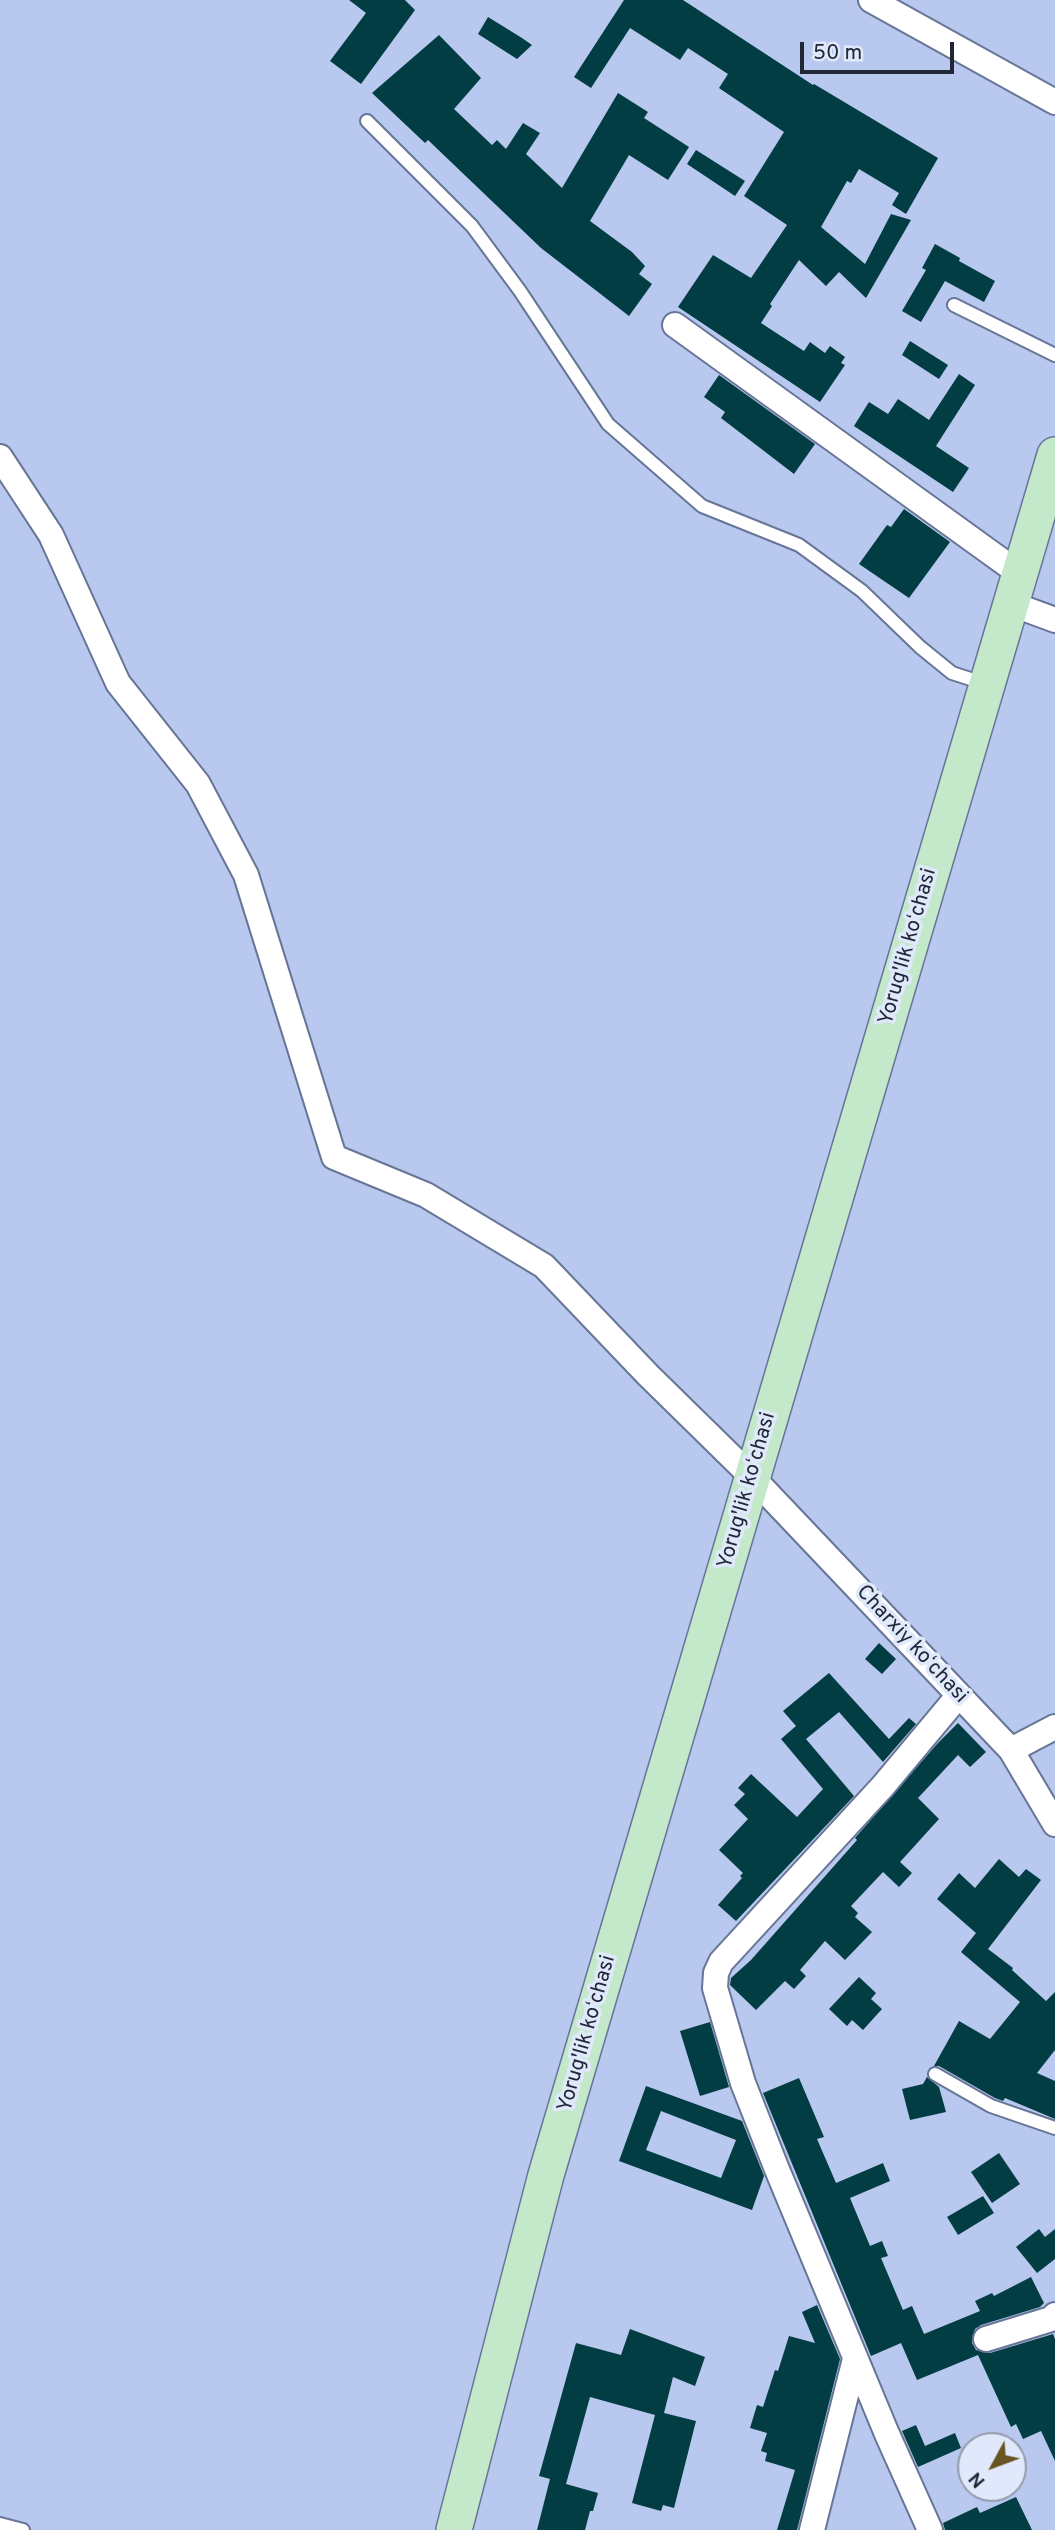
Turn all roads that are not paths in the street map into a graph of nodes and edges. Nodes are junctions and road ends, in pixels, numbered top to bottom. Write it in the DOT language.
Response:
graph roads {
  1 [pos="871,0"];
  2 [pos="1055,102"];
  3 [pos="367,121"];
  4 [pos="954,306"];
  5 [pos="675,325"];
  6 [pos="1055,355"];
  7 [pos="1055,455"];
  8 [pos="0,457"];
  9 [pos="1016,589"];
  10 [pos="1055,620"];
  11 [pos="987,685"];
  12 [pos="752,1477"];
  13 [pos="959,1695"];
  14 [pos="1055,1727"];
  15 [pos="1011,1750"];
  16 [pos="1055,1824"];
  17 [pos="935,2074"];
  18 [pos="1055,2128"];
  19 [pos="1054,2320"];
  20 [pos="986,2339"];
  21 [pos="855,2359"];
  22 [pos="0,2524"];
  23 [pos="23,2530"];
  24 [pos="454,2530"];
  25 [pos="812,2530"];
  26 [pos="930,2530"];
  1 -- 2 [label="street"];
  3 -- 11 [label="lane"];
  4 -- 6 [label="lane"];
  5 -- 9 [label="street"];
  7 -- 9 [label="main road, Yorug'lik koʻchasi"];
  8 -- 12 [label="street, Charxiy koʻchasi"];
  9 -- 10 [label="street"];
  9 -- 11 [label="main road, Yorug'lik koʻchasi"];
  11 -- 12 [label="main road, Yorug'lik koʻchasi"];
  12 -- 13 [label="street, Charxiy koʻchasi"];
  12 -- 24 [label="main road, Yorug'lik koʻchasi"];
  13 -- 15 [label="street, Charxiy koʻchasi"];
  13 -- 21 [label="street"];
  14 -- 15 [label="street"];
  15 -- 16 [label="street, Charxiy koʻchasi"];
  17 -- 18 [label="lane"];
  19 -- 20 [label="street"];
  21 -- 25 [label="street"];
  21 -- 26 [label="street"];
  22 -- 23 [label="lane"];
}
